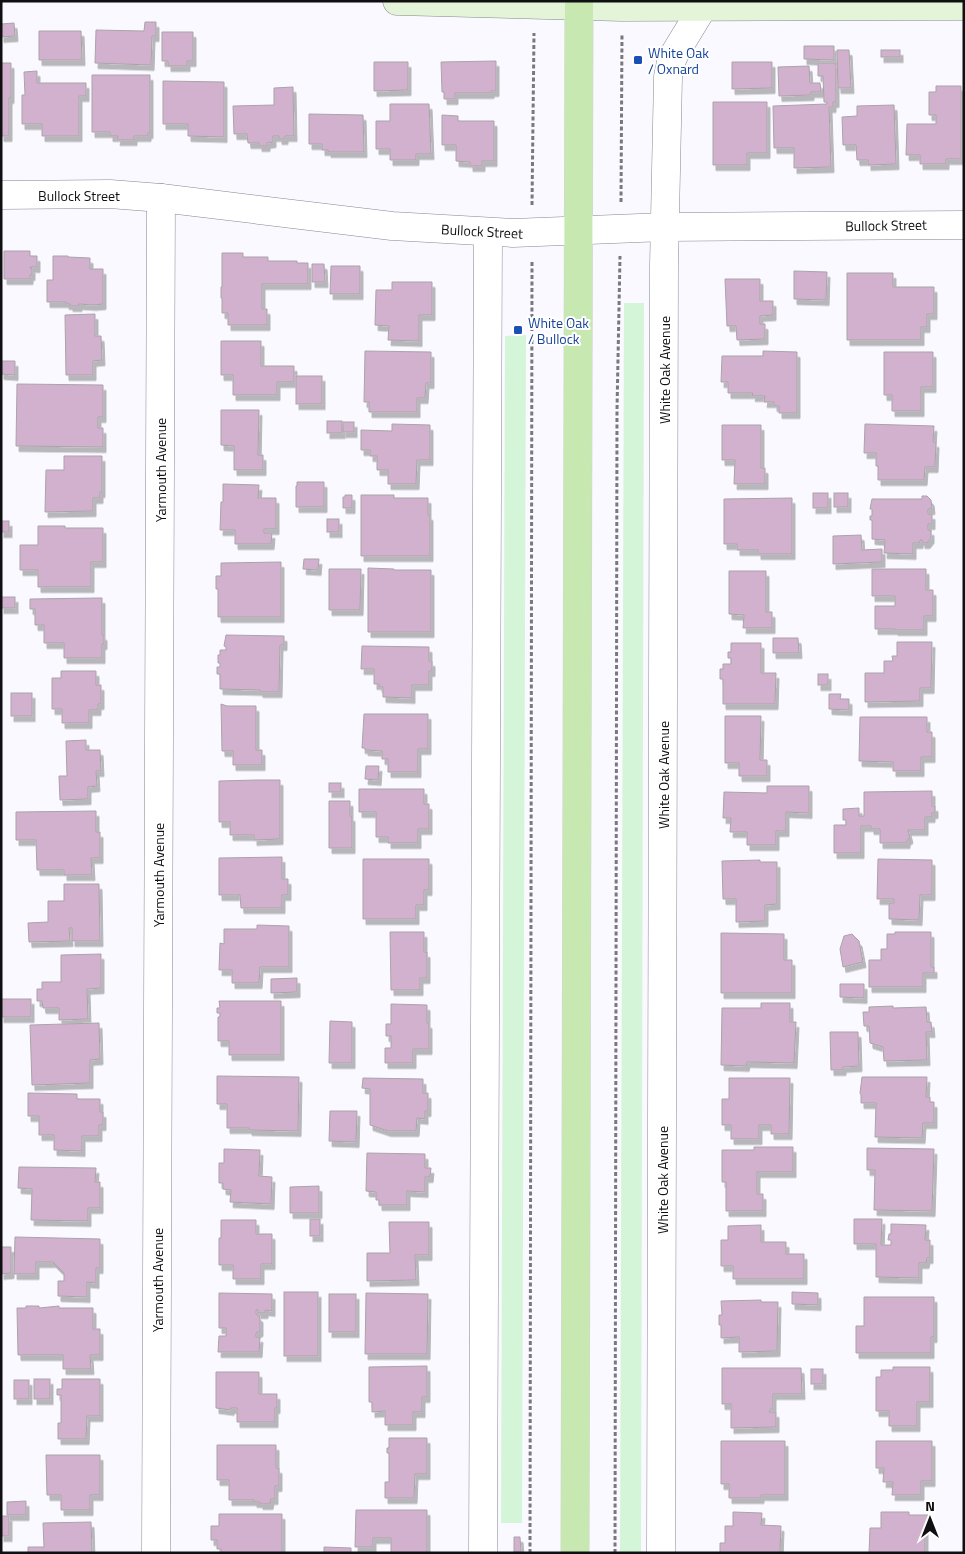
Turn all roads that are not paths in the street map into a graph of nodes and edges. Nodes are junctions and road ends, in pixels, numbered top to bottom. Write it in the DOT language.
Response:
graph roads {
  1 [pos="397,1"];
  2 [pos="579,4"];
  3 [pos="964,6"];
  4 [pos="703,7"];
  5 [pos="1,195"];
  6 [pos="161,198"];
  7 [pos="964,225"];
  8 [pos="666,227"];
  9 [pos="578,231"];
  10 [pos="488,232"];
  11 [pos="156,1553"];
  12 [pos="482,1553"];
  13 [pos="575,1553"];
  14 [pos="661,1553"];
  1 -- 2 [label="main road"];
  2 -- 4 [label="main road"];
  2 -- 9 [label="main road"];
  3 -- 4 [label="main road"];
  4 -- 8 [label="street, White Oak Avenue"];
  5 -- 6 [label="street, Bullock Street"];
  6 -- 10 [label="street, Bullock Street"];
  6 -- 11 [label="street, Yarmouth Avenue"];
  7 -- 8 [label="street, Bullock Street"];
  8 -- 9 [label="street, Bullock Street"];
  8 -- 14 [label="street, White Oak Avenue"];
  9 -- 10 [label="street, Bullock Street"];
  9 -- 13 [label="main road"];
  10 -- 12 [label="street"];
}
